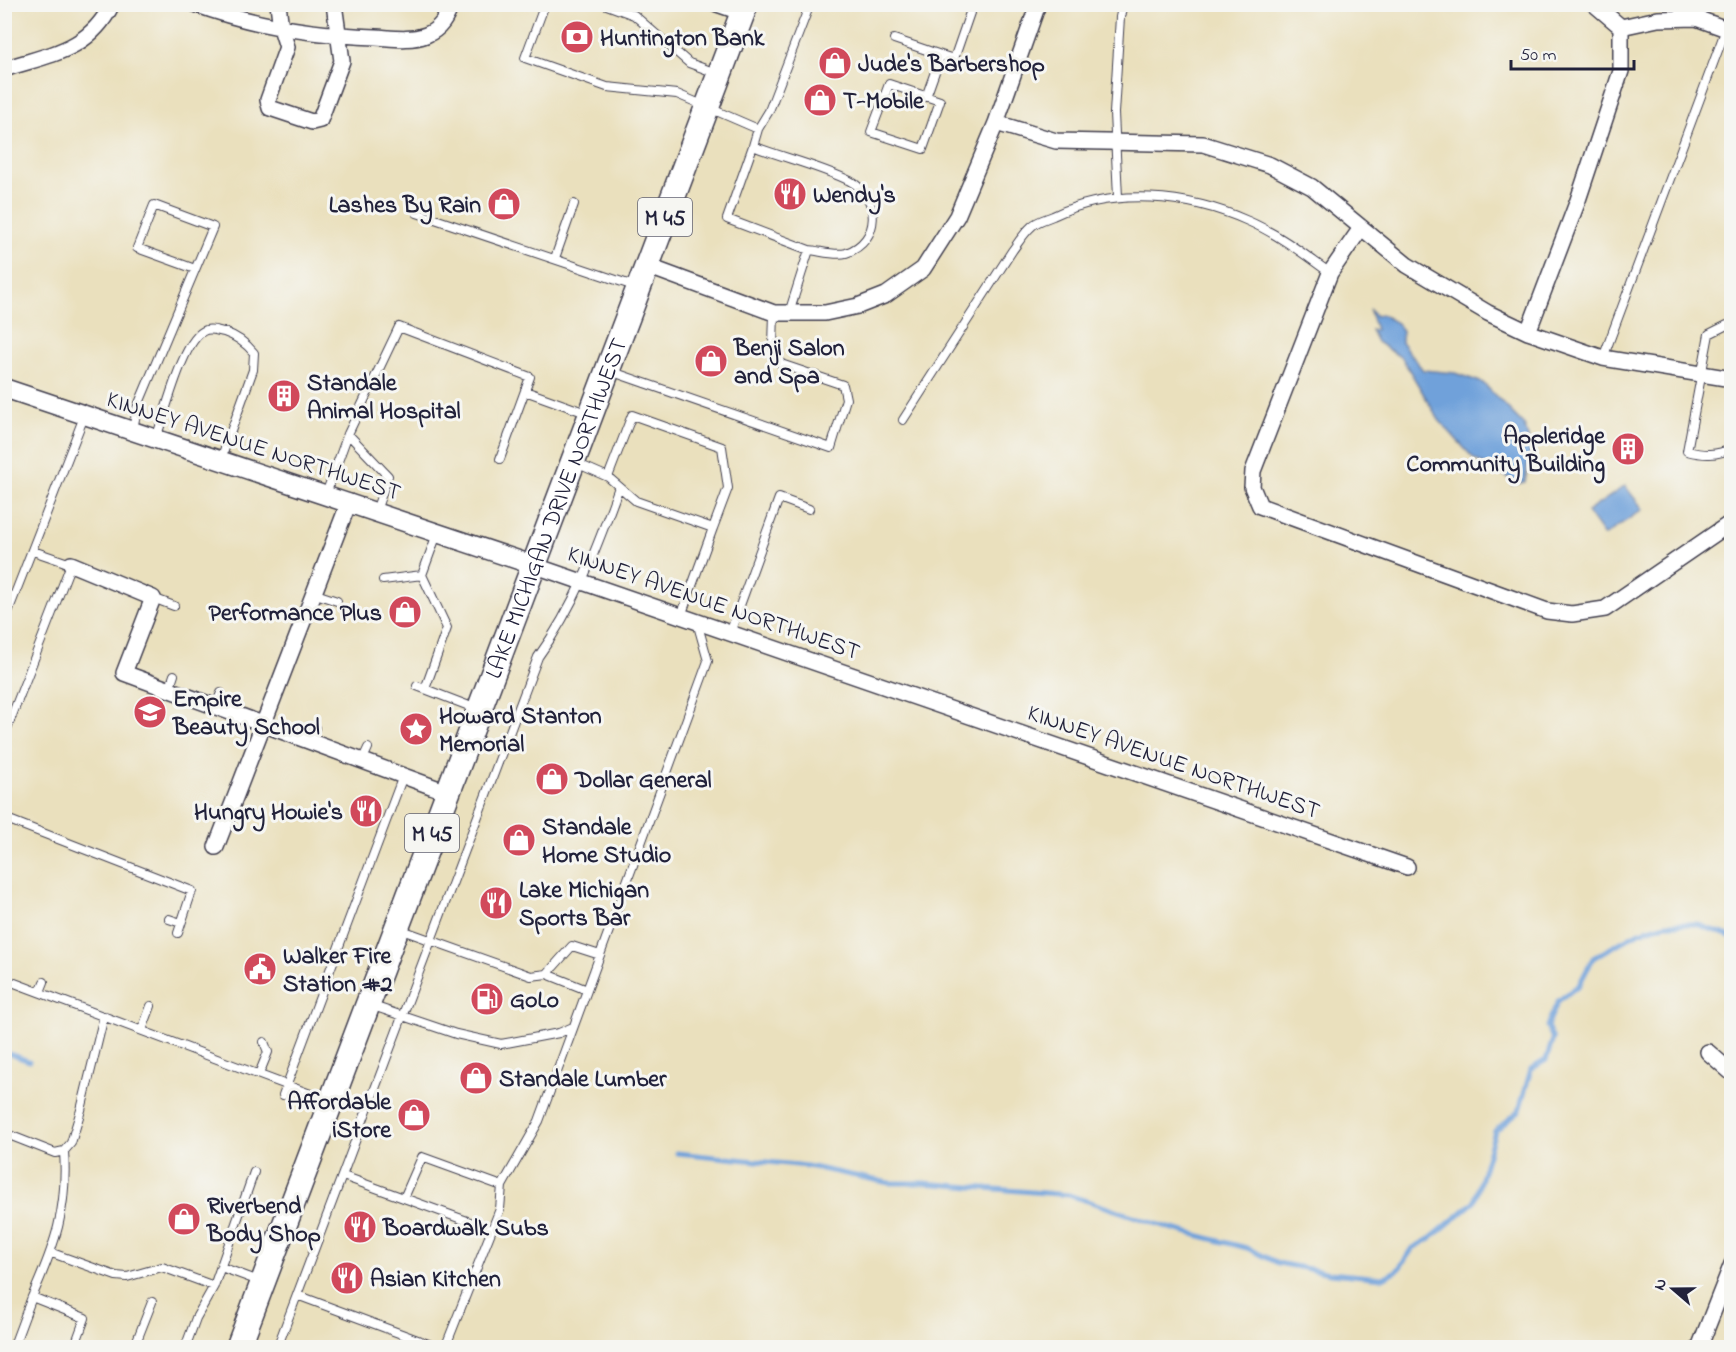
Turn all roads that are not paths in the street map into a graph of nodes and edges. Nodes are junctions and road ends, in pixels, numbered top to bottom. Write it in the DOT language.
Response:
graph roads {
  1 [pos="112,4"];
  2 [pos="195,4"];
  3 [pos="278,4"];
  4 [pos="334,4"];
  5 [pos="452,4"];
  6 [pos="545,4"];
  7 [pos="604,4"];
  8 [pos="717,4"];
  9 [pos="810,4"];
  10 [pos="973,4"];
  11 [pos="1038,4"];
  12 [pos="1123,4"];
  13 [pos="1594,4"];
  14 [pos="745,9"];
  15 [pos="1621,27"];
  16 [pos="281,28"];
  17 [pos="1729,30"];
  18 [pos="337,36"];
  19 [pos="894,39"];
  20 [pos="941,55"];
  21 [pos="4,69"];
  22 [pos="719,74"];
  23 [pos="926,97"];
  24 [pos="707,106"];
  25 [pos="996,123"];
  26 [pos="758,129"];
  27 [pos="1115,142"];
  28 [pos="753,146"];
  29 [pos="1118,197"];
  30 [pos="574,204"];
  31 [pos="417,213"];
  32 [pos="1361,228"];
  33 [pos="809,250"];
  34 [pos="555,258"];
  35 [pos="195,269"];
  36 [pos="1330,273"];
  37 [pos="642,277"];
  38 [pos="781,313"];
  39 [pos="1731,325"];
  40 [pos="1528,332"];
  41 [pos="1603,358"];
  42 [pos="607,370"];
  43 [pos="1701,374"];
  44 [pos="1731,379"];
  45 [pos="4,388"];
  46 [pos="525,391"];
  47 [pos="85,414"];
  48 [pos="590,414"];
  49 [pos="903,420"];
  50 [pos="133,430"];
  51 [pos="348,434"];
  52 [pos="156,438"];
  53 [pos="1731,448"];
  54 [pos="221,459"];
  55 [pos="500,459"];
  56 [pos="572,462"];
  57 [pos="608,477"];
  58 [pos="619,487"];
  59 [pos="326,494"];
  60 [pos="349,502"];
  61 [pos="809,508"];
  62 [pos="376,511"];
  63 [pos="1731,522"];
  64 [pos="713,528"];
  65 [pos="438,532"];
  66 [pos="33,551"];
  67 [pos="71,564"];
  68 [pos="533,565"];
  69 [pos="422,575"];
  70 [pos="383,580"];
  71 [pos="584,582"];
  72 [pos="313,593"];
  73 [pos="153,598"];
  74 [pos="336,601"];
  75 [pos="174,606"];
  76 [pos="681,616"];
  77 [pos="4,622"];
  78 [pos="697,622"];
  79 [pos="730,633"];
  80 [pos="417,686"];
  81 [pos="425,689"];
  82 [pos="478,709"];
  83 [pos="261,724"];
  84 [pos="4,736"];
  85 [pos="403,776"];
  86 [pos="447,792"];
  87 [pos="4,818"];
  88 [pos="213,847"];
  89 [pos="1407,867"];
  90 [pos="169,919"];
  91 [pos="181,923"];
  92 [pos="396,928"];
  93 [pos="178,933"];
  94 [pos="430,942"];
  95 [pos="600,955"];
  96 [pos="547,974"];
  97 [pos="4,979"];
  98 [pos="44,982"];
  99 [pos="587,990"];
  100 [pos="40,992"];
  101 [pos="367,1003"];
  102 [pos="151,1006"];
  103 [pos="104,1016"];
  104 [pos="402,1017"];
  105 [pos="573,1027"];
  106 [pos="142,1030"];
  107 [pos="158,1036"];
  108 [pos="264,1042"];
  109 [pos="154,1047"];
  110 [pos="199,1052"];
  111 [pos="1708,1052"];
  112 [pos="195,1062"];
  113 [pos="244,1068"];
  114 [pos="1731,1072"];
  115 [pos="259,1074"];
  116 [pos="240,1079"];
  117 [pos="287,1084"];
  118 [pos="283,1095"];
  119 [pos="330,1101"];
  120 [pos="4,1133"];
  121 [pos="64,1151"];
  122 [pos="254,1172"];
  123 [pos="343,1176"];
  124 [pos="502,1186"];
  125 [pos="404,1198"];
  126 [pos="492,1230"];
  127 [pos="52,1253"];
  128 [pos="1731,1264"];
  129 [pos="220,1268"];
  130 [pos="262,1282"];
  131 [pos="214,1286"];
  132 [pos="297,1295"];
  133 [pos="32,1297"];
  134 [pos="152,1302"];
  135 [pos="13,1347"];
  136 [pos="74,1347"];
  137 [pos="134,1347"];
  138 [pos="185,1347"];
  139 [pos="238,1347"];
  140 [pos="277,1347"];
  141 [pos="439,1347"];
  142 [pos="445,1347"];
  143 [pos="1699,1347"];
  1 -- 21 [label="street"];
  2 -- 16 [label="street"];
  3 -- 16 [label="street"];
  4 -- 18 [label="street"];
  5 -- 18 [label="street"];
  6 -- 24 [label="lane"];
  7 -- 22 [label="lane"];
  8 -- 14 [label="street"];
  9 -- 26 [label="lane"];
  10 -- 20 [label="lane"];
  11 -- 25 [label="street"];
  12 -- 27 [label="lane"];
  13 -- 15 [label="street"];
  14 -- 22 [label="highway, LAKE MICHIGAN DRIVE NORTHWEST / M 45"];
  15 -- 17 [label="street"];
  15 -- 40 [label="street"];
  16 -- 18 [label="street"];
  16 -- 18 [label="street"];
  17 -- 41 [label="lane"];
  19 -- 20 [label="lane"];
  20 -- 23 [label="lane"];
  22 -- 24 [label="highway, LAKE MICHIGAN DRIVE NORTHWEST / M 45"];
  23 -- 23 [label="lane"];
  24 -- 26 [label="lane"];
  24 -- 37 [label="highway, LAKE MICHIGAN DRIVE NORTHWEST / M 45"];
  25 -- 27 [label="street"];
  25 -- 38 [label="street"];
  26 -- 28 [label="lane"];
  27 -- 29 [label="lane"];
  27 -- 32 [label="street"];
  28 -- 33 [label="lane"];
  28 -- 33 [label="lane"];
  29 -- 36 [label="lane"];
  29 -- 49 [label="lane"];
  30 -- 34 [label="lane"];
  31 -- 34 [label="lane"];
  32 -- 36 [label="street"];
  32 -- 40 [label="street"];
  33 -- 38 [label="lane"];
  34 -- 37 [label="lane"];
  35 -- 35 [label="lane"];
  35 -- 50 [label="lane"];
  36 -- 63 [label="street"];
  37 -- 38 [label="street"];
  37 -- 42 [label="highway, LAKE MICHIGAN DRIVE NORTHWEST / M 45"];
  38 -- 42 [label="lane"];
  39 -- 43 [label="lane"];
  40 -- 41 [label="street"];
  41 -- 43 [label="street"];
  42 -- 48 [label="highway, LAKE MICHIGAN DRIVE NORTHWEST / M 45"];
  43 -- 44 [label="street"];
  43 -- 53 [label="lane"];
  45 -- 47 [label="street, KINNEY AVENUE NORTHWEST"];
  46 -- 48 [label="lane"];
  46 -- 51 [label="lane"];
  46 -- 55 [label="lane"];
  47 -- 50 [label="street, KINNEY AVENUE NORTHWEST"];
  47 -- 66 [label="lane"];
  48 -- 56 [label="highway, LAKE MICHIGAN DRIVE NORTHWEST / M 45"];
  50 -- 52 [label="street, KINNEY AVENUE NORTHWEST"];
  51 -- 59 [label="lane"];
  51 -- 62 [label="lane"];
  52 -- 54 [label="street, KINNEY AVENUE NORTHWEST"];
  52 -- 54 [label="lane"];
  54 -- 59 [label="street, KINNEY AVENUE NORTHWEST"];
  56 -- 57 [label="lane"];
  56 -- 68 [label="highway, LAKE MICHIGAN DRIVE NORTHWEST / M 45"];
  57 -- 58 [label="lane"];
  57 -- 64 [label="lane"];
  58 -- 64 [label="lane"];
  58 -- 71 [label="lane"];
  59 -- 60 [label="street, KINNEY AVENUE NORTHWEST"];
  60 -- 62 [label="street, KINNEY AVENUE NORTHWEST"];
  60 -- 72 [label="street"];
  61 -- 79 [label="lane"];
  62 -- 65 [label="street, KINNEY AVENUE NORTHWEST"];
  64 -- 76 [label="lane"];
  65 -- 68 [label="street, KINNEY AVENUE NORTHWEST"];
  65 -- 69 [label="lane"];
  66 -- 67 [label="lane"];
  66 -- 77 [label="lane"];
  67 -- 73 [label="street"];
  67 -- 84 [label="lane"];
  68 -- 71 [label="street, KINNEY AVENUE NORTHWEST"];
  68 -- 82 [label="highway, LAKE MICHIGAN DRIVE NORTHWEST / M 45"];
  69 -- 70 [label="lane"];
  69 -- 81 [label="lane"];
  71 -- 76 [label="street, KINNEY AVENUE NORTHWEST"];
  71 -- 94 [label="lane"];
  72 -- 74 [label="lane"];
  72 -- 83 [label="street"];
  73 -- 75 [label="lane"];
  73 -- 83 [label="street"];
  76 -- 78 [label="street, KINNEY AVENUE NORTHWEST"];
  78 -- 79 [label="street, KINNEY AVENUE NORTHWEST"];
  78 -- 95 [label="lane"];
  79 -- 89 [label="street, KINNEY AVENUE NORTHWEST"];
  80 -- 81 [label="lane"];
  81 -- 82 [label="lane"];
  82 -- 86 [label="highway, LAKE MICHIGAN DRIVE NORTHWEST / M 45"];
  83 -- 85 [label="street"];
  83 -- 88 [label="street"];
  85 -- 86 [label="street"];
  85 -- 117 [label="lane"];
  86 -- 92 [label="highway, LAKE MICHIGAN DRIVE NORTHWEST / M 45"];
  87 -- 91 [label="lane"];
  90 -- 91 [label="lane"];
  91 -- 93 [label="lane"];
  92 -- 94 [label="lane"];
  92 -- 101 [label="highway, LAKE MICHIGAN DRIVE NORTHWEST / M 45"];
  94 -- 96 [label="lane"];
  94 -- 104 [label="lane"];
  95 -- 96 [label="lane"];
  95 -- 99 [label="lane"];
  96 -- 99 [label="lane"];
  97 -- 100 [label="lane"];
  98 -- 100 [label="lane"];
  99 -- 105 [label="lane"];
  100 -- 103 [label="lane"];
  101 -- 104 [label="lane"];
  101 -- 119 [label="highway, LAKE MICHIGAN DRIVE NORTHWEST / M 45"];
  102 -- 106 [label="lane"];
  103 -- 106 [label="lane"];
  103 -- 121 [label="lane"];
  104 -- 105 [label="lane"];
  104 -- 123 [label="lane"];
  105 -- 124 [label="lane"];
  106 -- 107 [label="lane"];
  107 -- 109 [label="lane"];
  107 -- 110 [label="lane"];
  108 -- 115 [label="lane"];
  110 -- 112 [label="lane"];
  110 -- 113 [label="lane"];
  111 -- 114 [label="street"];
  113 -- 115 [label="lane"];
  113 -- 116 [label="lane"];
  115 -- 117 [label="lane"];
  117 -- 118 [label="lane"];
  117 -- 119 [label="lane"];
  119 -- 130 [label="highway, LAKE MICHIGAN DRIVE NORTHWEST / M 45"];
  120 -- 121 [label="lane"];
  121 -- 127 [label="lane"];
  122 -- 129 [label="lane"];
  123 -- 125 [label="lane"];
  123 -- 132 [label="lane"];
  124 -- 125 [label="lane"];
  124 -- 126 [label="lane"];
  125 -- 126 [label="lane"];
  126 -- 142 [label="lane"];
  127 -- 131 [label="lane"];
  127 -- 133 [label="lane"];
  128 -- 143 [label="street"];
  129 -- 130 [label="lane"];
  129 -- 131 [label="lane"];
  130 -- 139 [label="highway, LAKE MICHIGAN DRIVE NORTHWEST / M 45"];
  131 -- 138 [label="lane"];
  132 -- 140 [label="lane"];
  132 -- 141 [label="lane"];
  133 -- 135 [label="lane"];
  133 -- 136 [label="lane"];
  134 -- 137 [label="lane"];
}
